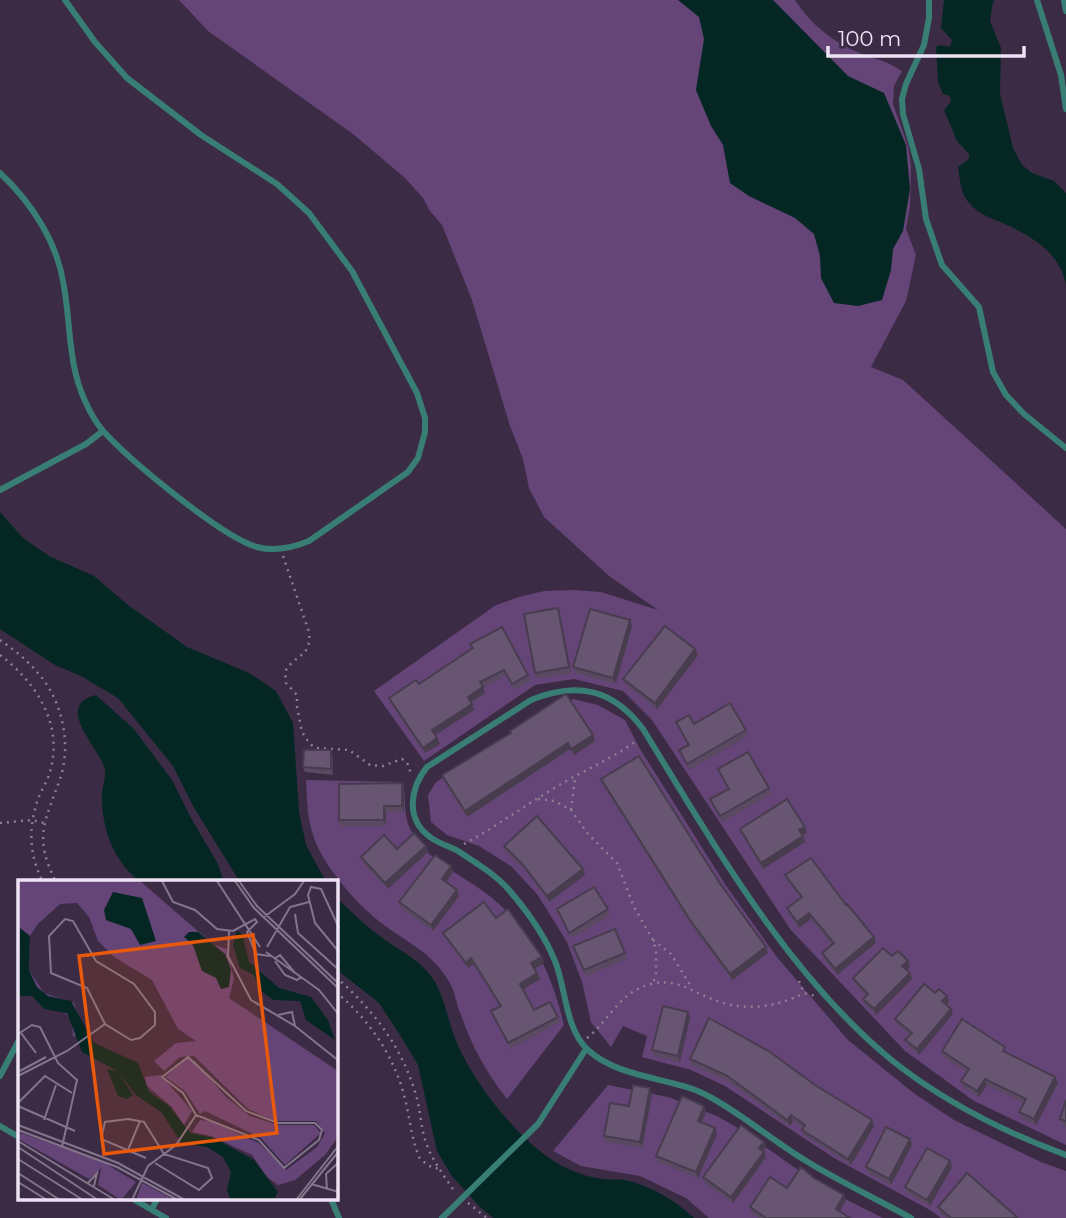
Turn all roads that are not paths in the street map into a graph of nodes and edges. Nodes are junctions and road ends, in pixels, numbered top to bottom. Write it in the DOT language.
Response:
graph roads {
  1 [pos="65,0"];
  2 [pos="929,0"];
  3 [pos="1037,0"];
  4 [pos="1063,0"];
  5 [pos="1066,11"];
  6 [pos="1066,109"];
  7 [pos="0,173"];
  8 [pos="103,431"];
  9 [pos="1066,448"];
  10 [pos="0,490"];
  11 [pos="18,1042"];
  12 [pos="586,1049"];
  13 [pos="0,1076"];
  14 [pos="0,1126"];
  15 [pos="18,1136"];
  16 [pos="1066,1154"];
  17 [pos="135,1200"];
  18 [pos="156,1200"];
  19 [pos="331,1200"];
  20 [pos="152,1209"];
  21 [pos="166,1218"];
  22 [pos="339,1218"];
  23 [pos="442,1218"];
  24 [pos="911,1218"];
  1 -- 8 [label="lane"];
  2 -- 9 [label="lane"];
  3 -- 6 [label="lane"];
  4 -- 5 [label="lane"];
  7 -- 8 [label="lane"];
  8 -- 10 [label="lane"];
  11 -- 13 [label="lane"];
  12 -- 16 [label="lane"];
  12 -- 23 [label="lane"];
  12 -- 24 [label="lane"];
  14 -- 15 [label="lane"];
  17 -- 20 [label="lane"];
  18 -- 20 [label="lane"];
  19 -- 22 [label="lane"];
  20 -- 21 [label="lane"];
}
